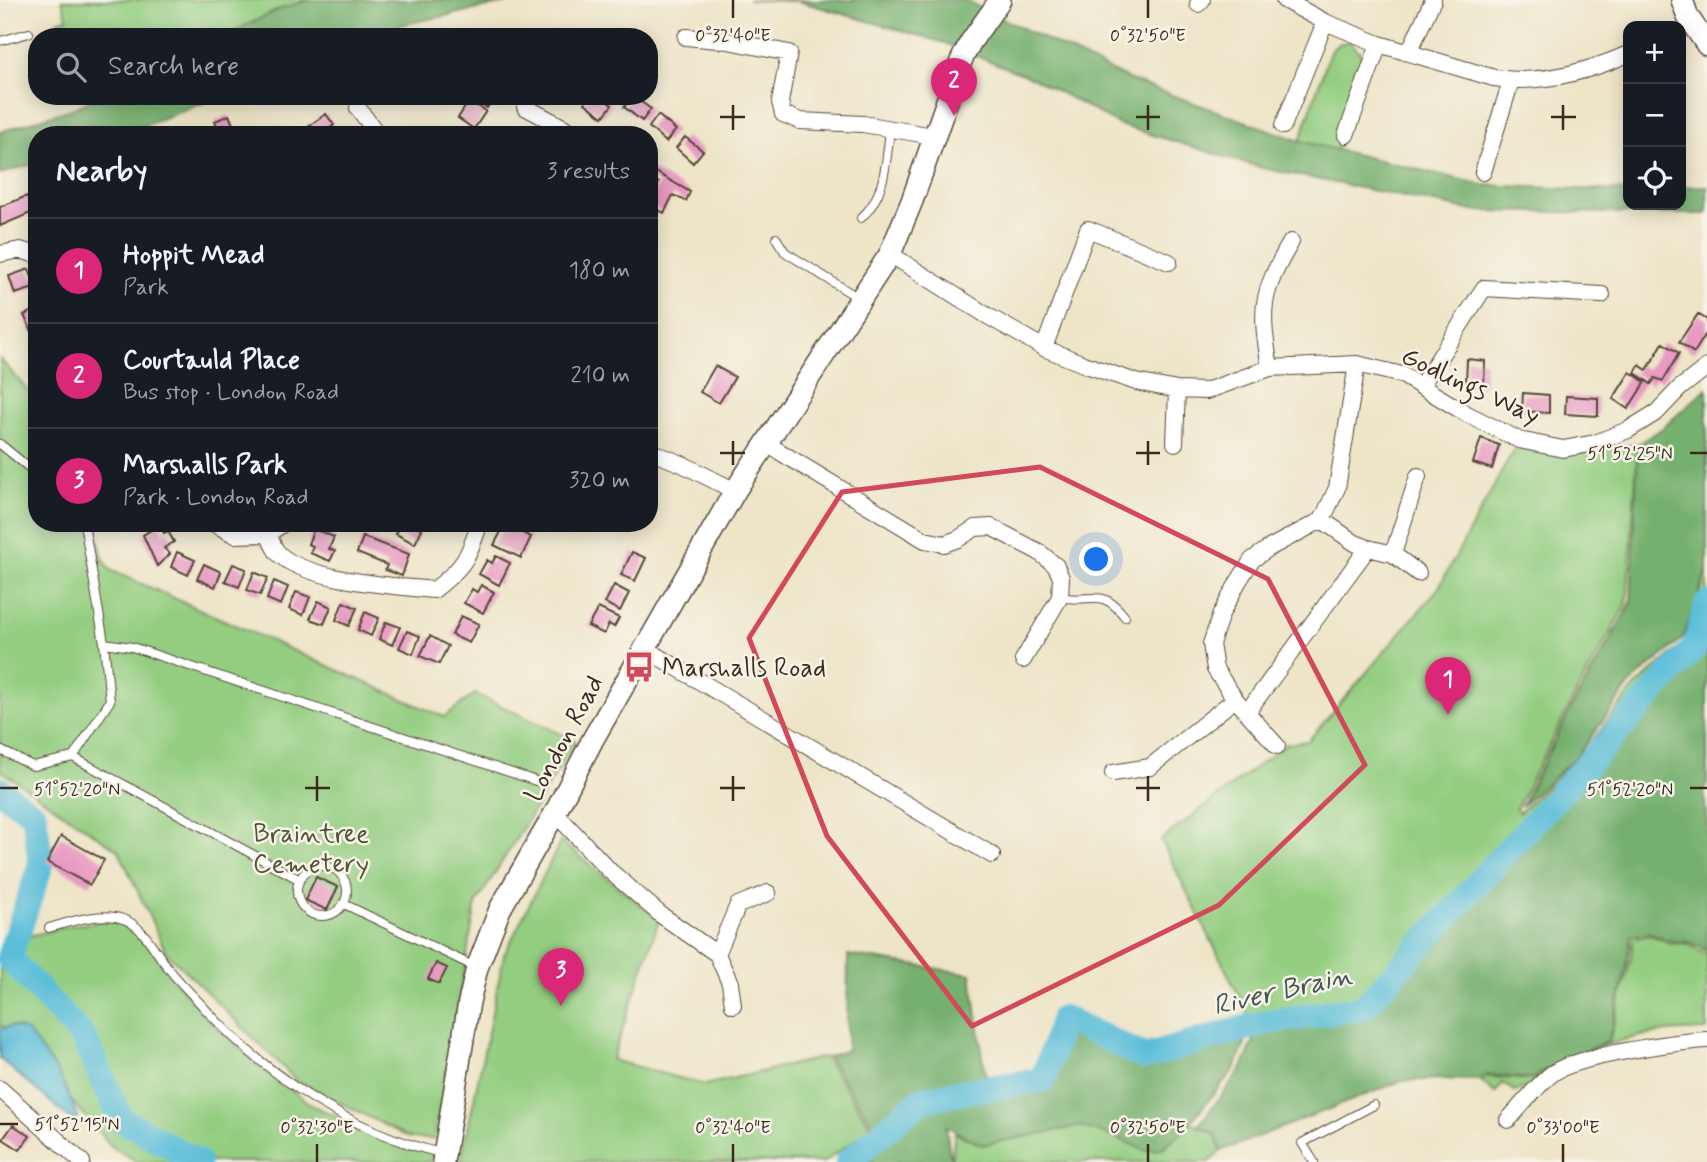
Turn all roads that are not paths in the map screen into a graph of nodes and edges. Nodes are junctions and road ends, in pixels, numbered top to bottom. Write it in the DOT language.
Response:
graph roads {
  1 [pos="1284,0"];
  2 [pos="1433,0"];
  3 [pos="998,4"];
  4 [pos="1682,15"];
  5 [pos="1325,22"];
  6 [pos="28,33"];
  7 [pos="686,37"];
  8 [pos="0,41"];
  9 [pos="1379,44"];
  10 [pos="1707,45"];
  11 [pos="1409,52"];
  12 [pos="1623,56"];
  13 [pos="1511,81"];
  14 [pos="525,107"];
  15 [pos="358,108"];
  16 [pos="371,126"];
  17 [pos="561,126"];
  18 [pos="1283,126"];
  19 [pos="890,130"];
  20 [pos="1346,135"];
  21 [pos="933,136"];
  22 [pos="1483,173"];
  23 [pos="861,218"];
  24 [pos="776,238"];
  25 [pos="1291,242"];
  26 [pos="28,252"];
  27 [pos="0,254"];
  28 [pos="890,254"];
  29 [pos="1169,262"];
  30 [pos="1602,295"];
  31 [pos="860,299"];
  32 [pos="1044,348"];
  33 [pos="1357,364"];
  34 [pos="1707,367"];
  35 [pos="1270,368"];
  36 [pos="1421,386"];
  37 [pos="1177,390"];
  38 [pos="1175,443"];
  39 [pos="0,444"];
  40 [pos="767,444"];
  41 [pos="658,455"];
  42 [pos="28,467"];
  43 [pos="1418,476"];
  44 [pos="736,491"];
  45 [pos="1322,520"];
  46 [pos="86,532"];
  47 [pos="230,532"];
  48 [pos="271,532"];
  49 [pos="477,532"];
  50 [pos="268,534"];
  51 [pos="1368,548"];
  52 [pos="1393,554"];
  53 [pos="1418,573"];
  54 [pos="1060,597"];
  55 [pos="1125,617"];
  56 [pos="104,643"];
  57 [pos="644,648"];
  58 [pos="1023,660"];
  59 [pos="1235,699"];
  60 [pos="1247,712"];
  61 [pos="1277,747"];
  62 [pos="0,750"];
  63 [pos="73,757"];
  64 [pos="1113,773"];
  65 [pos="539,782"];
  66 [pos="555,813"];
  67 [pos="992,855"];
  68 [pos="300,880"];
  69 [pos="768,893"];
  70 [pos="344,904"];
  71 [pos="49,928"];
  72 [pos="717,954"];
  73 [pos="477,968"];
  74 [pos="733,1005"];
  75 [pos="1707,1040"];
  76 [pos="0,1089"];
  77 [pos="1374,1105"];
  78 [pos="1508,1120"];
  79 [pos="443,1158"];
  80 [pos="82,1162"];
  81 [pos="1314,1162"];
  1 -- 5 [label="street"];
  2 -- 11 [label="street"];
  3 -- 21 [label="street, London Road"];
  4 -- 10 [label="street"];
  5 -- 9 [label="street"];
  5 -- 18 [label="street"];
  6 -- 8 [label="lane"];
  7 -- 19 [label="street"];
  9 -- 11 [label="street"];
  9 -- 20 [label="street"];
  11 -- 13 [label="street"];
  12 -- 13 [label="street"];
  13 -- 22 [label="street"];
  14 -- 17 [label="street"];
  15 -- 16 [label="street"];
  19 -- 21 [label="street"];
  19 -- 23 [label="lane"];
  21 -- 28 [label="street, London Road"];
  24 -- 31 [label="lane"];
  25 -- 35 [label="street"];
  26 -- 27 [label="street"];
  28 -- 31 [label="street, London Road"];
  28 -- 32 [label="street, Godlings Way"];
  29 -- 32 [label="street"];
  30 -- 36 [label="street"];
  31 -- 40 [label="street, London Road"];
  32 -- 37 [label="street, Godlings Way"];
  33 -- 35 [label="street, Godlings Way"];
  33 -- 36 [label="street, Godlings Way"];
  33 -- 45 [label="street"];
  34 -- 36 [label="street, Godlings Way"];
  35 -- 37 [label="street, Godlings Way"];
  37 -- 38 [label="street"];
  39 -- 42 [label="lane"];
  40 -- 44 [label="street, London Road"];
  40 -- 54 [label="street"];
  41 -- 44 [label="street"];
  43 -- 52 [label="street"];
  44 -- 57 [label="street, London Road"];
  45 -- 51 [label="street"];
  45 -- 59 [label="street"];
  46 -- 56 [label="lane"];
  47 -- 50 [label="street"];
  48 -- 50 [label="street"];
  49 -- 50 [label="street"];
  51 -- 52 [label="street"];
  51 -- 60 [label="street"];
  52 -- 53 [label="street"];
  54 -- 55 [label="lane"];
  54 -- 58 [label="street"];
  56 -- 63 [label="lane"];
  56 -- 65 [label="lane"];
  57 -- 66 [label="street, London Road"];
  57 -- 67 [label="street"];
  59 -- 60 [label="street"];
  59 -- 64 [label="street"];
  60 -- 61 [label="street"];
  62 -- 63 [label="lane"];
  63 -- 68 [label="lane"];
  66 -- 72 [label="street"];
  66 -- 73 [label="street, London Road"];
  68 -- 70 [label="lane"];
  68 -- 70 [label="lane"];
  69 -- 72 [label="street"];
  70 -- 73 [label="lane"];
  71 -- 79 [label="lane"];
  72 -- 74 [label="street"];
  73 -- 79 [label="street, London Road"];
  75 -- 78 [label="street"];
  76 -- 80 [label="street"];
  77 -- 81 [label="lane"];
}
